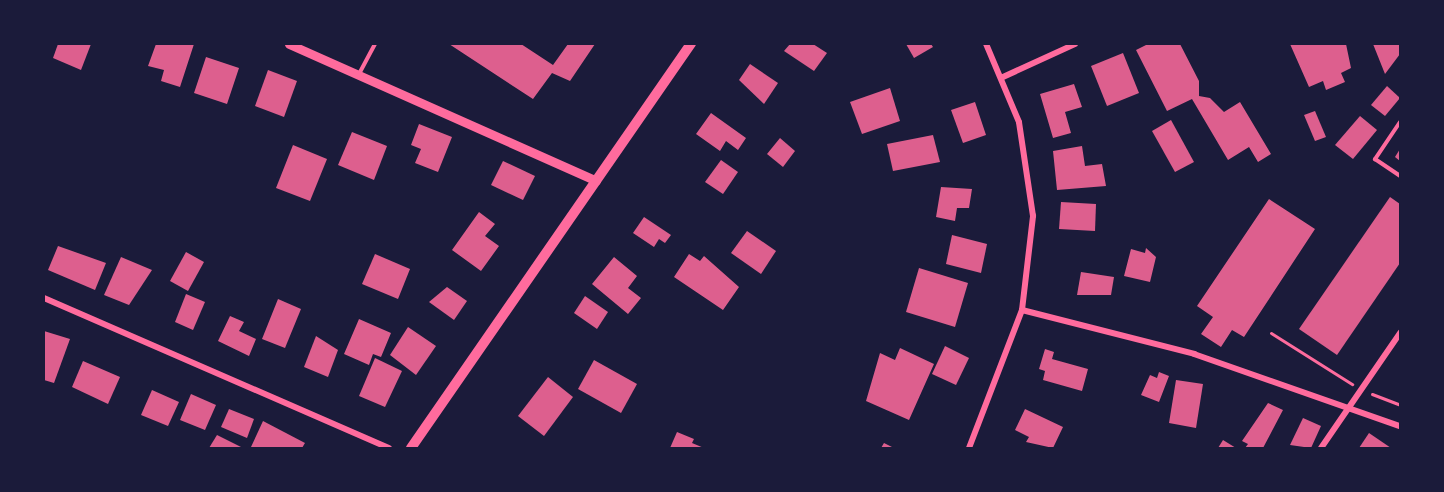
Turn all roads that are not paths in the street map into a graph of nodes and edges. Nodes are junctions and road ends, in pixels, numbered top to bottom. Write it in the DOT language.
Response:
graph roads {
  1 [pos="289,44"];
  2 [pos="375,44"];
  3 [pos="691,44"];
  4 [pos="986,44"];
  5 [pos="1075,44"];
  6 [pos="359,74"];
  7 [pos="1003,77"];
  8 [pos="1401,122"];
  9 [pos="1401,176"];
  10 [pos="596,181"];
  11 [pos="44,298"];
  12 [pos="1022,310"];
  13 [pos="1401,333"];
  14 [pos="1348,407"];
  15 [pos="1401,426"];
  16 [pos="389,448"];
  17 [pos="411,448"];
  18 [pos="969,448"];
  19 [pos="1321,448"];
  1 -- 6 [label="street"];
  2 -- 6 [label="lane"];
  3 -- 10 [label="main road"];
  4 -- 7 [label="street"];
  5 -- 7 [label="street"];
  6 -- 10 [label="street"];
  7 -- 12 [label="street"];
  8 -- 9 [label="lane"];
  10 -- 17 [label="main road"];
  11 -- 16 [label="street"];
  12 -- 14 [label="street"];
  12 -- 18 [label="street"];
  13 -- 14 [label="street"];
  14 -- 15 [label="street"];
  14 -- 19 [label="street"];
}
